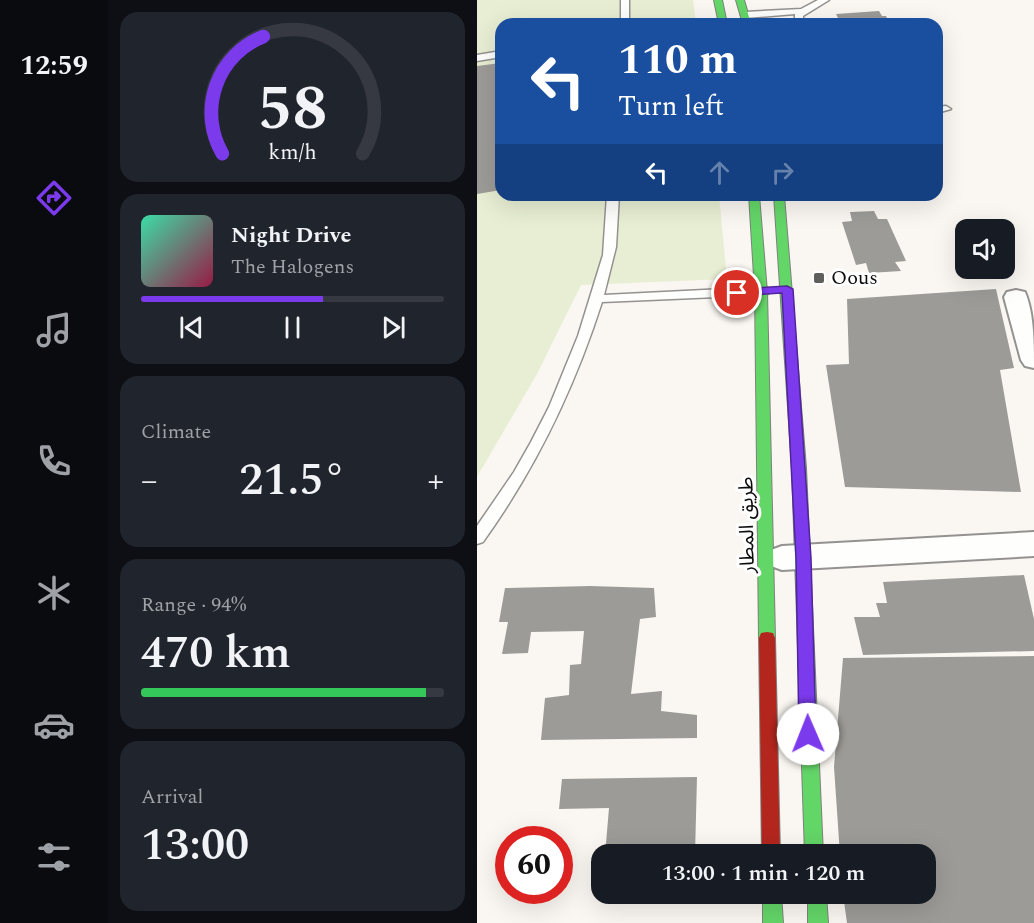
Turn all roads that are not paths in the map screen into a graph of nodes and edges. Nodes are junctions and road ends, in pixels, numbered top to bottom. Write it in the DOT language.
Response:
graph roads {
  1 [pos="625,0"];
  2 [pos="718,0"];
  3 [pos="740,0"];
  4 [pos="825,0"];
  5 [pos="803,11"];
  6 [pos="625,18"];
  7 [pos="722,18"];
  8 [pos="746,18"];
  9 [pos="753,18"];
  10 [pos="799,18"];
  11 [pos="495,55"];
  12 [pos="477,58"];
  13 [pos="613,201"];
  14 [pos="754,201"];
  15 [pos="780,201"];
  16 [pos="787,289"];
  17 [pos="761,292"];
  18 [pos="1016,297"];
  19 [pos="595,299"];
  20 [pos="1034,360"];
  21 [pos="477,538"];
  22 [pos="1034,544"];
  23 [pos="767,558"];
  24 [pos="803,558"];
  25 [pos="771,844"];
  26 [pos="813,844"];
  27 [pos="772,904"];
  28 [pos="817,904"];
  29 [pos="773,923"];
  30 [pos="818,923"];
  1 -- 6 [label="lane"];
  2 -- 7 [label="main road"];
  3 -- 8 [label="main road"];
  4 -- 5 [label="lane"];
  5 -- 9 [label="lane"];
  5 -- 10 [label="lane"];
  11 -- 12 [label="lane"];
  13 -- 19 [label="lane"];
  14 -- 17 [label="main road, طريق المطار"];
  15 -- 16 [label="main road"];
  16 -- 17 [label="lane"];
  16 -- 24 [label="main road"];
  17 -- 19 [label="lane"];
  17 -- 23 [label="main road, طريق المطار"];
  18 -- 20 [label="street"];
  19 -- 21 [label="lane"];
  22 -- 24 [label="street"];
  23 -- 24 [label="street"];
  23 -- 25 [label="main road, طريق المطار"];
  24 -- 26 [label="main road"];
  27 -- 29 [label="main road"];
  28 -- 30 [label="main road"];
}
